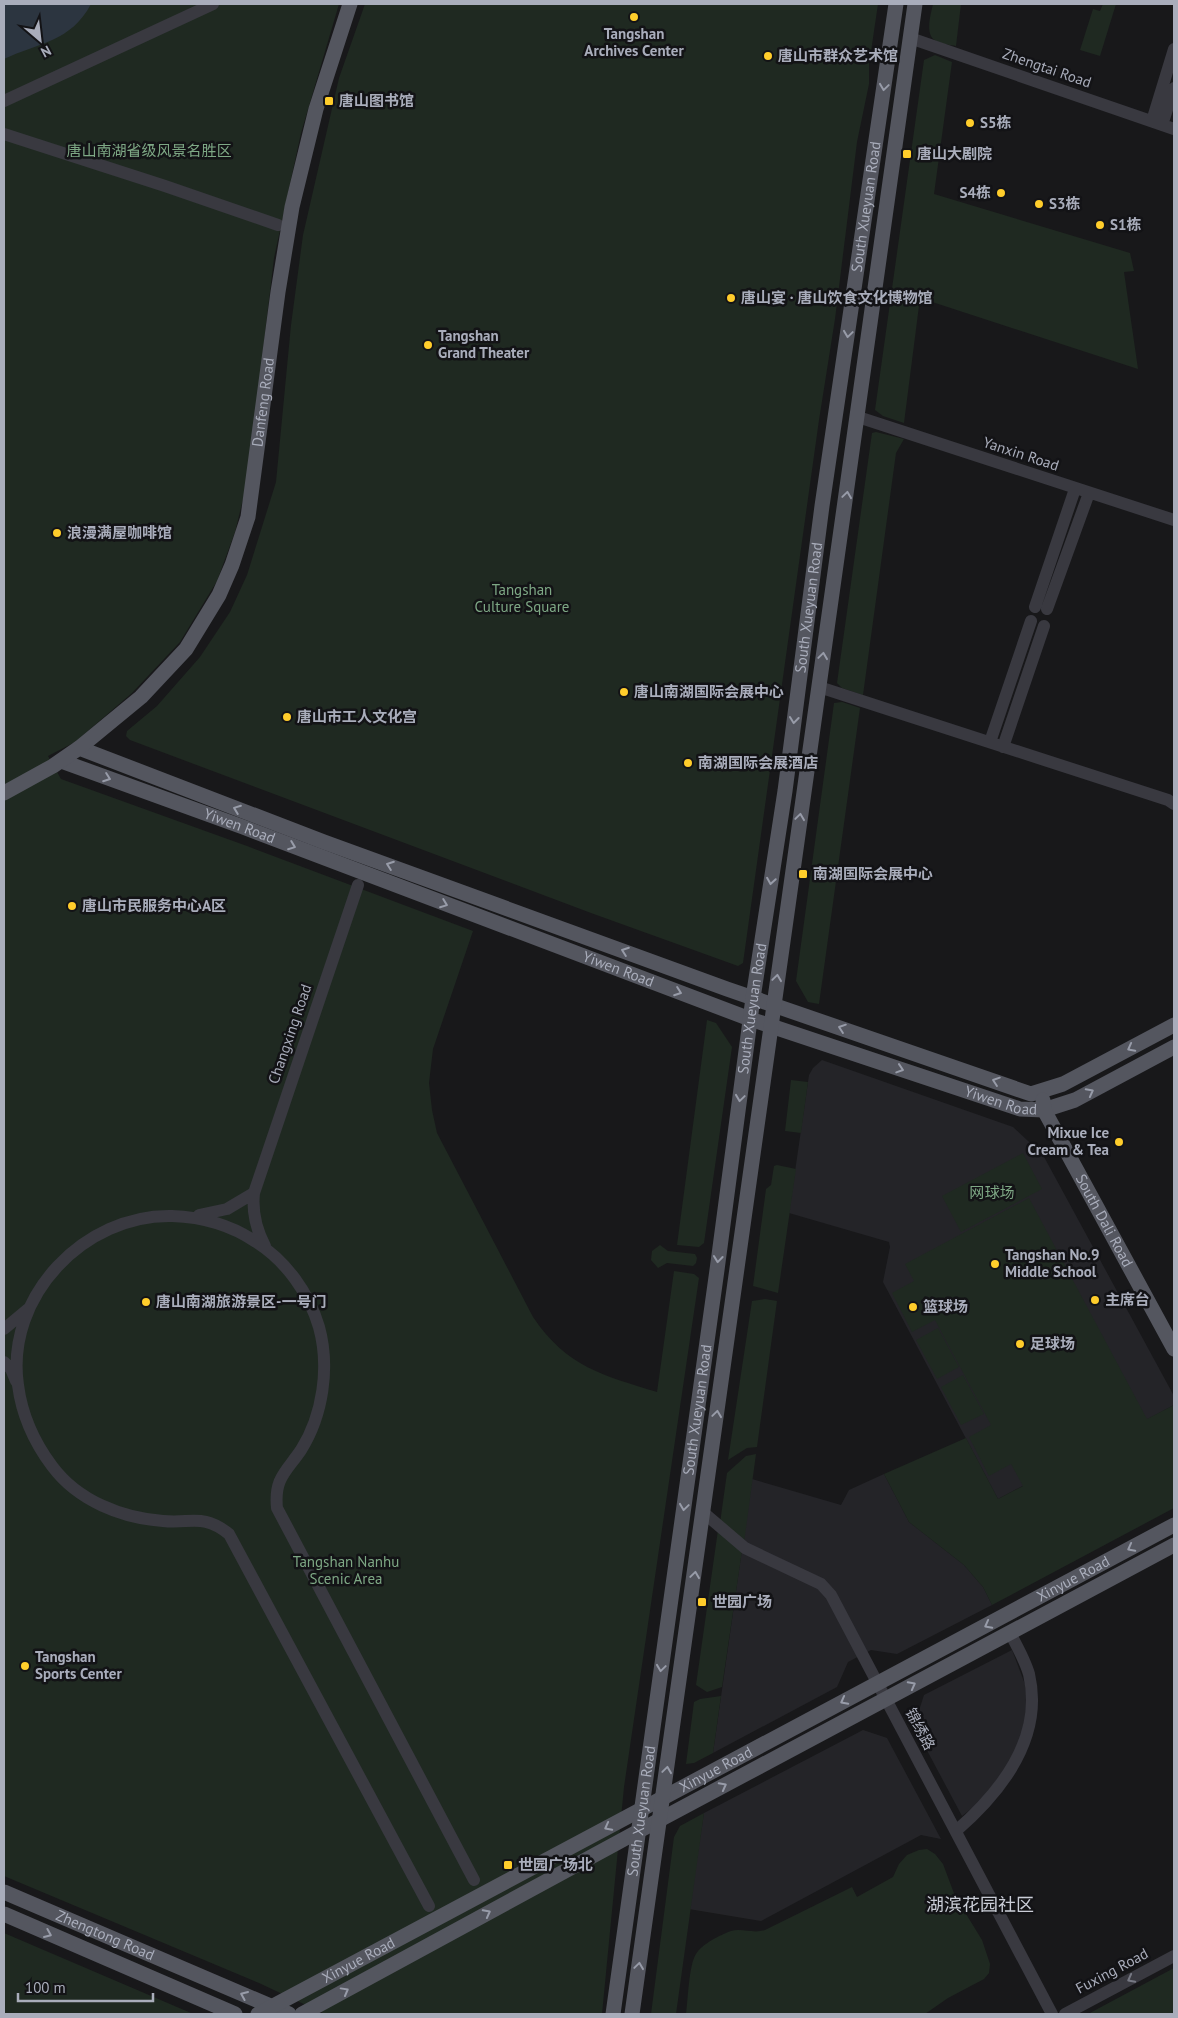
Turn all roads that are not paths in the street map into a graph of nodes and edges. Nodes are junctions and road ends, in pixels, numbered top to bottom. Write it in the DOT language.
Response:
graph roads {
  1 [pos="213,4"];
  2 [pos="350,4"];
  3 [pos="896,4"];
  4 [pos="915,4"];
  5 [pos="910,38"];
  6 [pos="1174,49"];
  7 [pos="1174,88"];
  8 [pos="4,102"];
  9 [pos="1163,125"];
  10 [pos="4,134"];
  11 [pos="278,225"];
  12 [pos="858,416"];
  13 [pos="1075,489"];
  14 [pos="1089,493"];
  15 [pos="1174,520"];
  16 [pos="1041,608"];
  17 [pos="1031,621"];
  18 [pos="1044,626"];
  19 [pos="818,687"];
  20 [pos="990,742"];
  21 [pos="1003,747"];
  22 [pos="79,748"];
  23 [pos="61,761"];
  24 [pos="4,785"];
  25 [pos="4,793"];
  26 [pos="1174,804"];
  27 [pos="363,856"];
  28 [pos="358,878"];
  29 [pos="753,998"];
  30 [pos="773,1004"];
  31 [pos="750,1019"];
  32 [pos="1174,1025"];
  33 [pos="771,1026"];
  34 [pos="1174,1047"];
  35 [pos="1042,1091"];
  36 [pos="1044,1110"];
  37 [pos="254,1192"];
  38 [pos="192,1217"];
  39 [pos="267,1249"];
  40 [pos="30,1307"];
  41 [pos="4,1329"];
  42 [pos="1174,1349"];
  43 [pos="4,1362"];
  44 [pos="18,1383"];
  45 [pos="704,1513"];
  46 [pos="1174,1525"];
  47 [pos="1174,1545"];
  48 [pos="1010,1632"];
  49 [pos="878,1683"];
  50 [pos="886,1699"];
  51 [pos="663,1798"];
  52 [pos="642,1809"];
  53 [pos="660,1820"];
  54 [pos="956,1831"];
  55 [pos="637,1832"];
  56 [pos="474,1880"];
  57 [pos="4,1892"];
  58 [pos="19,1899"];
  59 [pos="429,1906"];
  60 [pos="9,1916"];
  61 [pos="1174,1956"];
  62 [pos="273,2008"];
  63 [pos="235,2014"];
  64 [pos="258,2014"];
  65 [pos="289,2014"];
  66 [pos="302,2014"];
  67 [pos="613,2014"];
  68 [pos="632,2014"];
  69 [pos="1052,2014"];
  70 [pos="1065,2014"];
  1 -- 8 [label="street"];
  2 -- 22 [label="main road, Danfeng Road"];
  3 -- 29 [label="main road, South Xueyuan Road, one-way"];
  4 -- 5 [label="main road, South Xueyuan Road"];
  5 -- 9 [label="street, Zhengtai Road"];
  5 -- 12 [label="main road, South Xueyuan Road"];
  6 -- 9 [label="street"];
  7 -- 9 [label="street"];
  10 -- 11 [label="street"];
  12 -- 13 [label="street, Yanxin Road"];
  19 -- 12 [label="main road, South Xueyuan Road, one-way"];
  13 -- 14 [label="street, Yanxin Road"];
  13 -- 16 [label="street"];
  14 -- 15 [label="street, Yanxin Road"];
  14 -- 16 [label="street"];
  16 -- 17 [label="street"];
  16 -- 18 [label="street"];
  17 -- 18 [label="street"];
  17 -- 20 [label="street"];
  18 -- 21 [label="street"];
  19 -- 20 [label="street"];
  30 -- 19 [label="main road, South Xueyuan Road, one-way"];
  20 -- 21 [label="street"];
  21 -- 26 [label="street"];
  22 -- 23 [label="main road, Danfeng Road"];
  22 -- 24 [label="main road, Danfeng Road"];
  27 -- 22 [label="main road, Yiwen Road, one-way"];
  23 -- 25 [label="main road, Danfeng Road"];
  23 -- 28 [label="main road, Yiwen Road, one-way"];
  27 -- 28 [label="main road"];
  29 -- 27 [label="main road, Yiwen Road, one-way"];
  28 -- 31 [label="main road, Yiwen Road, one-way"];
  28 -- 37 [label="street, Changxing Road"];
  29 -- 30 [label="main road, Yiwen Road"];
  29 -- 31 [label="main road, South Xueyuan Road"];
  30 -- 33 [label="main road, South Xueyuan Road"];
  35 -- 30 [label="main road, Yiwen Road, one-way"];
  31 -- 33 [label="main road, Yiwen Road"];
  31 -- 52 [label="main road, South Xueyuan Road, one-way"];
  32 -- 35 [label="main road, Yiwen Road, one-way"];
  33 -- 36 [label="main road, Yiwen Road, one-way"];
  45 -- 33 [label="main road, South Xueyuan Road, one-way"];
  36 -- 34 [label="main road, Yiwen Road, one-way"];
  35 -- 36 [label="main road, South Dali Road"];
  36 -- 42 [label="main road, South Dali Road"];
  37 -- 38 [label="street"];
  37 -- 39 [label="street"];
  38 -- 39 [label="street"];
  38 -- 40 [label="street"];
  39 -- 56 [label="street"];
  40 -- 41 [label="street"];
  40 -- 44 [label="street"];
  43 -- 44 [label="street"];
  44 -- 59 [label="street"];
  45 -- 49 [label="street, 锦绣路"];
  51 -- 45 [label="main road, South Xueyuan Road, one-way"];
  46 -- 49 [label="main road, Xinyue Road, one-way"];
  47 -- 48 [label="main road, Xinyue Road"];
  50 -- 48 [label="main road, Xinyue Road, one-way"];
  48 -- 54 [label="street"];
  49 -- 50 [label="street, 锦绣路"];
  49 -- 51 [label="main road, Xinyue Road, one-way"];
  53 -- 50 [label="main road, Xinyue Road, one-way"];
  50 -- 54 [label="street, 锦绣路"];
  51 -- 52 [label="main road, Xinyue Road"];
  51 -- 53 [label="main road, South Xueyuan Road"];
  52 -- 55 [label="main road, South Xueyuan Road"];
  52 -- 62 [label="main road, Xinyue Road, one-way"];
  53 -- 55 [label="main road, Xinyue Road"];
  68 -- 53 [label="main road, South Xueyuan Road, one-way"];
  54 -- 69 [label="street, 锦绣路"];
  66 -- 55 [label="main road, Xinyue Road, one-way"];
  55 -- 67 [label="main road, South Xueyuan Road"];
  57 -- 58 [label="main road, Zhengtong Road"];
  58 -- 60 [label="main road"];
  62 -- 58 [label="main road, Zhengtong Road, one-way"];
  60 -- 63 [label="main road, Zhengtong Road, one-way"];
  61 -- 70 [label="street, Fuxing Road, one-way"];
  62 -- 64 [label="main road, Xinyue Road"];
  62 -- 65 [label="main road, Zhengtong Road"];
}
